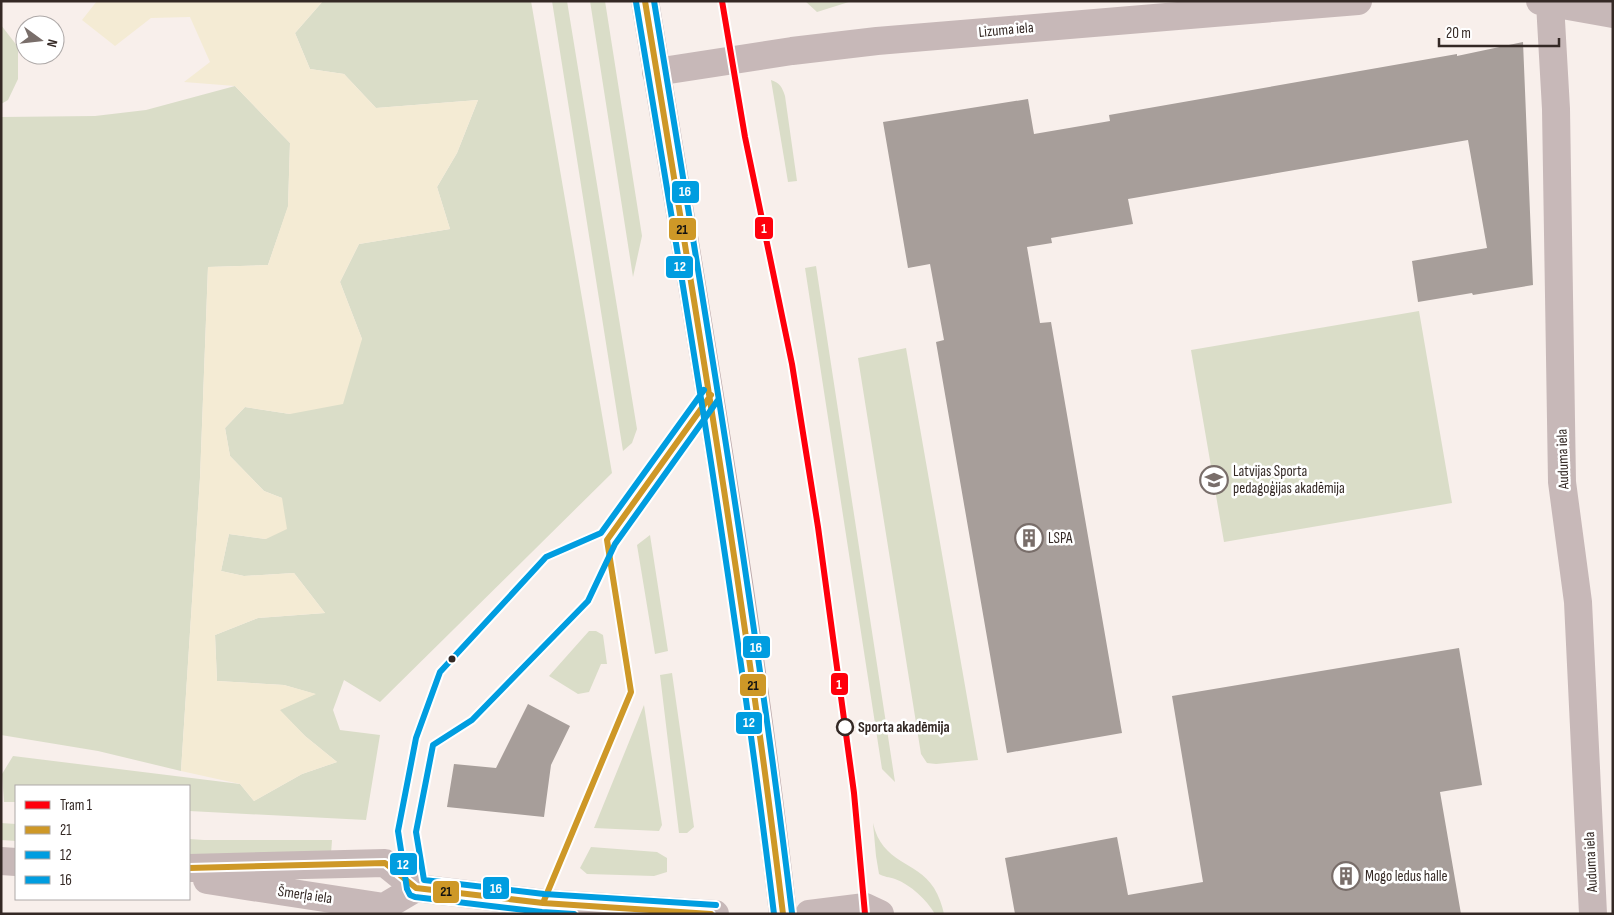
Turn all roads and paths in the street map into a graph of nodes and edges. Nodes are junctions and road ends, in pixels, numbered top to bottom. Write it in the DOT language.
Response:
graph roads {
  1 [pos="644,1"];
  2 [pos="1358,1"];
  3 [pos="1545,2"];
  4 [pos="1613,14"];
  5 [pos="656,72"];
  6 [pos="1,861"];
  7 [pos="15,862"];
  8 [pos="190,868"];
  9 [pos="190,878"];
  10 [pos="416,888"];
  11 [pos="451,903"];
  12 [pos="715,914"];
  13 [pos="784,914"];
  14 [pos="809,914"];
  15 [pos="880,914"];
  16 [pos="1594,914"];
  1 -- 5 [label="highway"];
  2 -- 5 [label="street, Lizuma iela"];
  3 -- 4 [label="street"];
  3 -- 16 [label="street, Auduma iela"];
  5 -- 13 [label="highway"];
  6 -- 7 [label="street"];
  8 -- 10 [label="street, Šmerļa iela"];
  9 -- 10 [label="street, Šmerļa iela"];
  10 -- 11 [label="street"];
  11 -- 12 [label="street"];
  14 -- 15 [label="street"];
}
